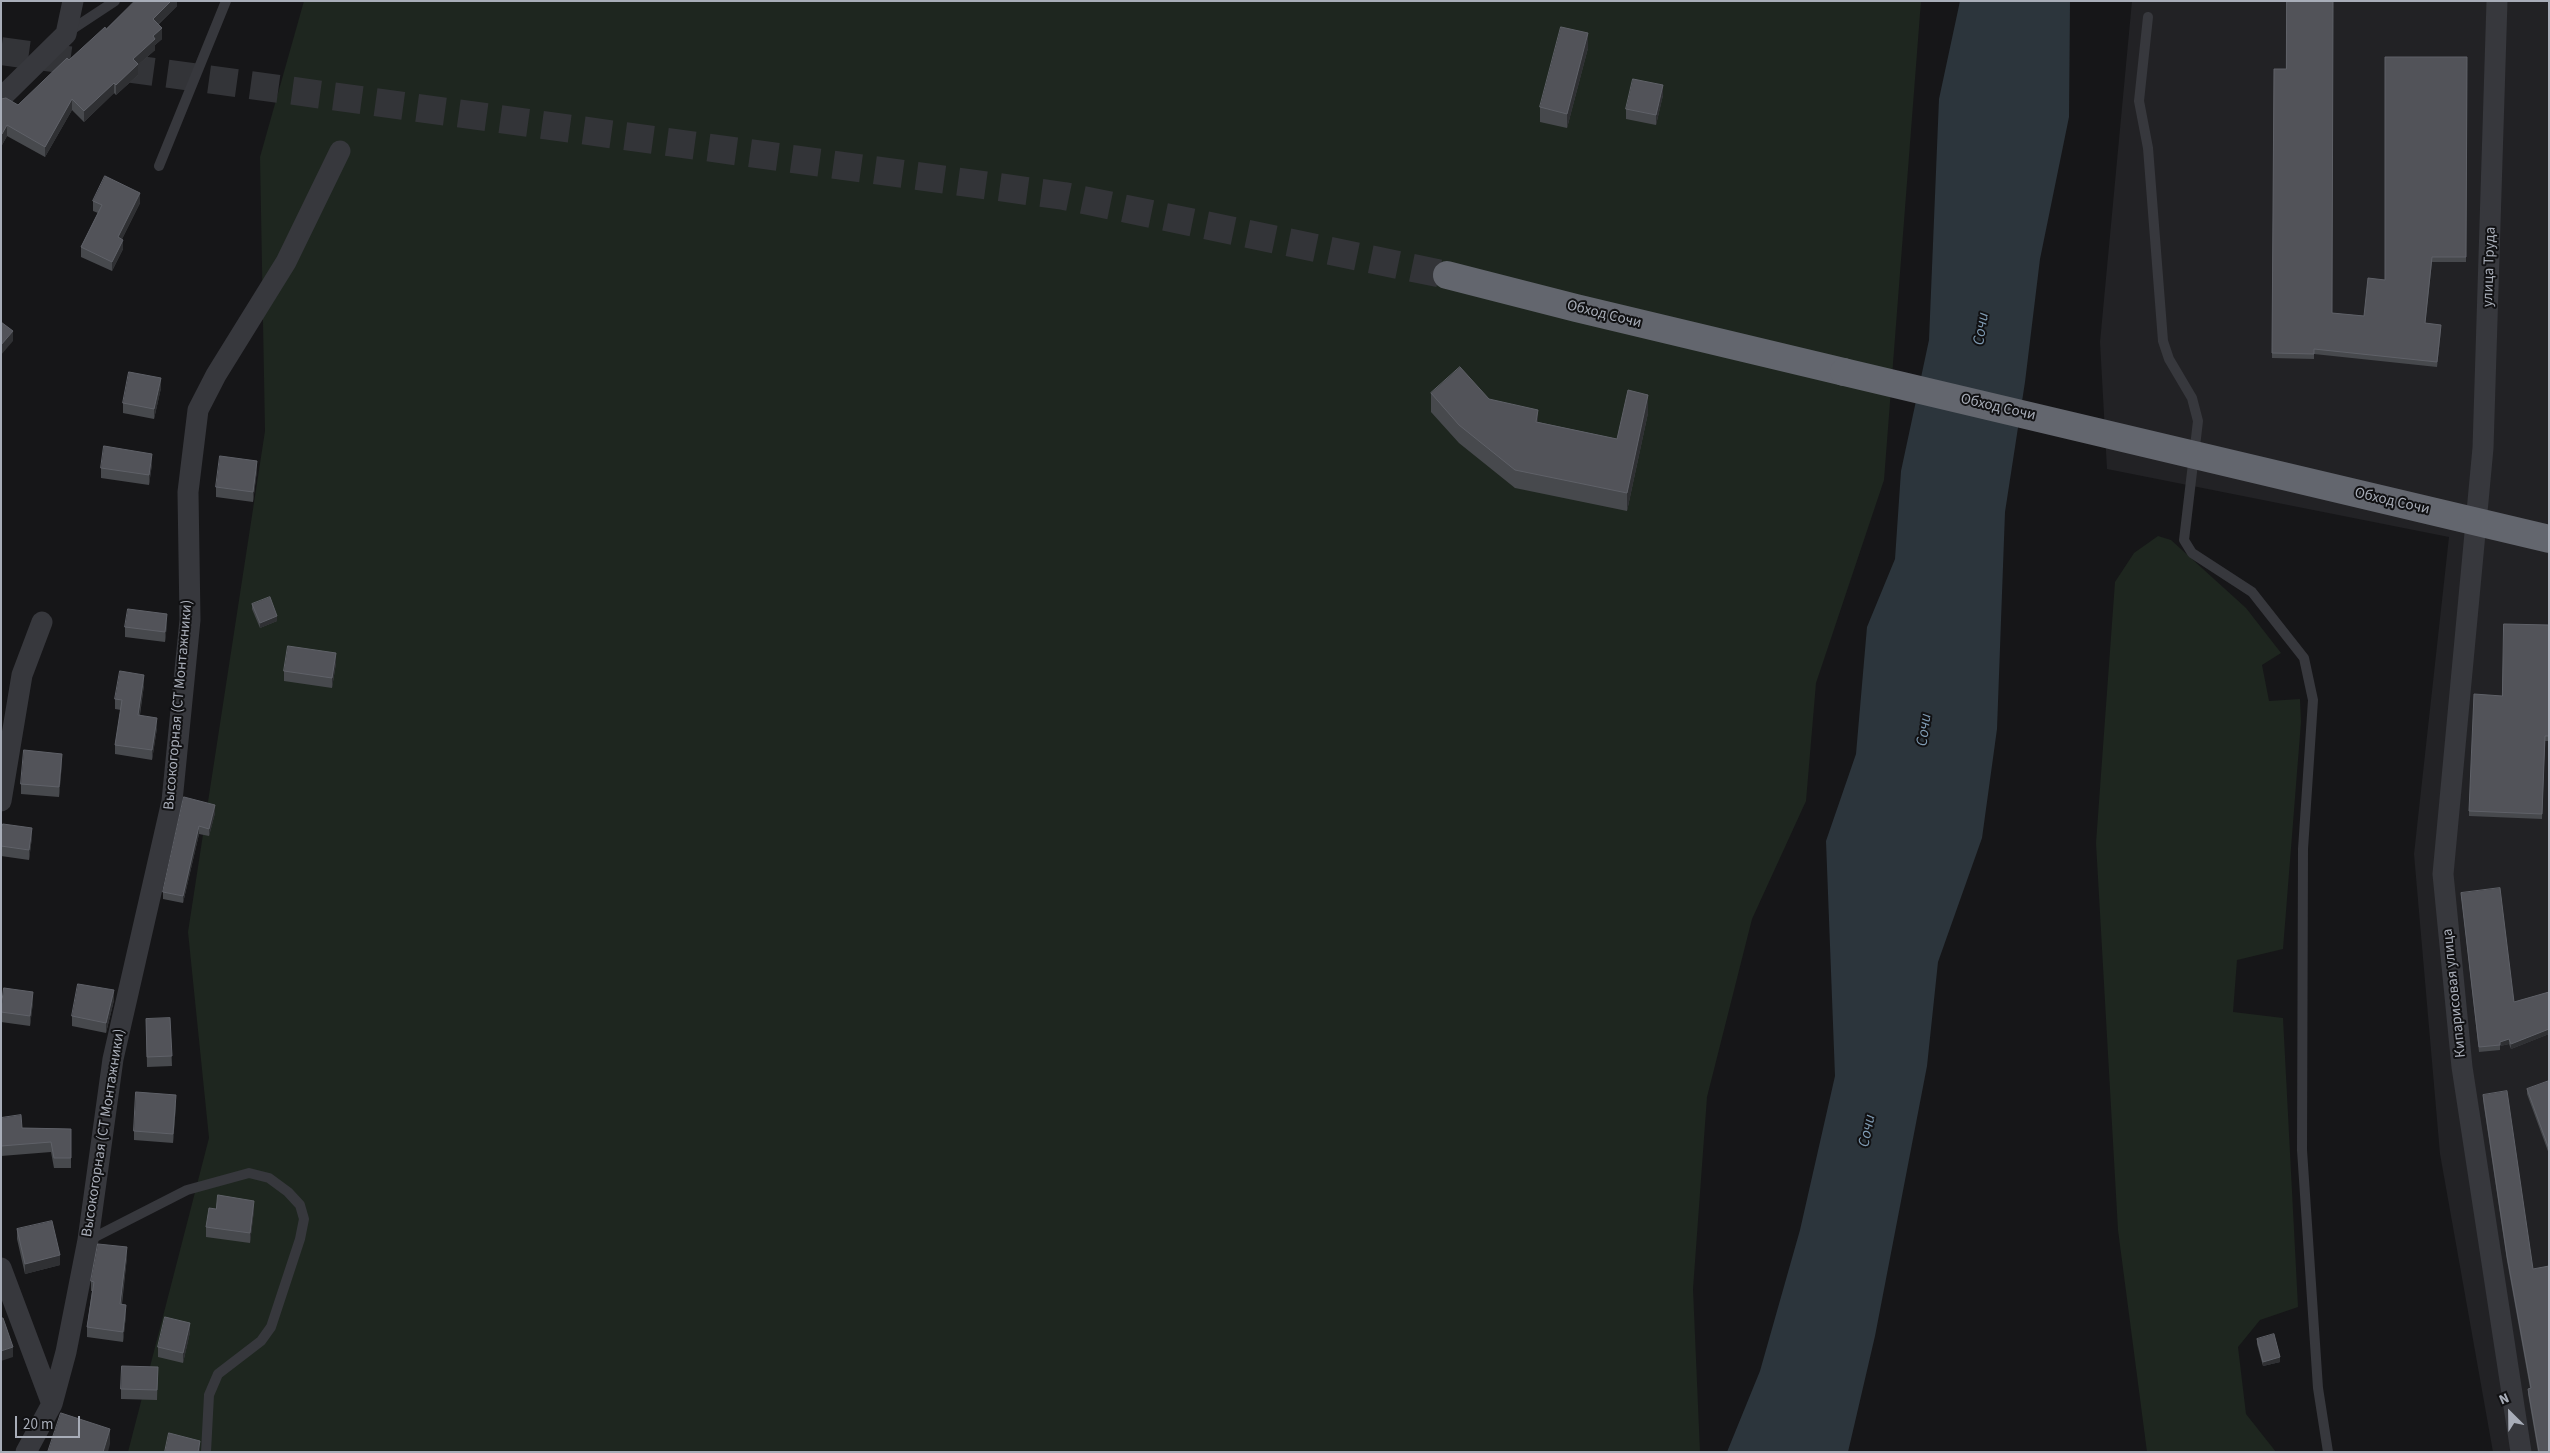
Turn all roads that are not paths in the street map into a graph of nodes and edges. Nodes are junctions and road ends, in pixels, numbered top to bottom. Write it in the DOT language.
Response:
graph roads {
  1 [pos="73,1"];
  2 [pos="116,1"];
  3 [pos="226,1"];
  4 [pos="2497,1"];
  5 [pos="2148,17"];
  6 [pos="66,34"];
  7 [pos="2,92"];
  8 [pos="340,152"];
  9 [pos="159,166"];
  10 [pos="1447,275"];
  11 [pos="2476,532"];
  12 [pos="2549,539"];
  13 [pos="42,622"];
  14 [pos="1,801"];
  15 [pos="88,1240"];
  16 [pos="1,1268"];
  17 [pos="52,1404"];
  18 [pos="26,1452"];
  19 [pos="206,1452"];
  20 [pos="2328,1452"];
  21 [pos="2522,1452"];
  1 -- 6 [label="street"];
  2 -- 6 [label="lane"];
  3 -- 9 [label="lane"];
  4 -- 11 [label="street, улица Труда"];
  5 -- 20 [label="lane"];
  6 -- 7 [label="street"];
  8 -- 15 [label="street, Высокогорная (СТ Монтажники)"];
  10 -- 12 [label="highway, Обход Сочи, bridge"];
  11 -- 21 [label="street, Кипарисовая улица"];
  13 -- 14 [label="street"];
  15 -- 17 [label="street, Высокогорная (СТ Монтажники)"];
  15 -- 19 [label="lane"];
  16 -- 17 [label="street"];
  17 -- 18 [label="street, Высокогорная (СТ Монтажники)"];
}
